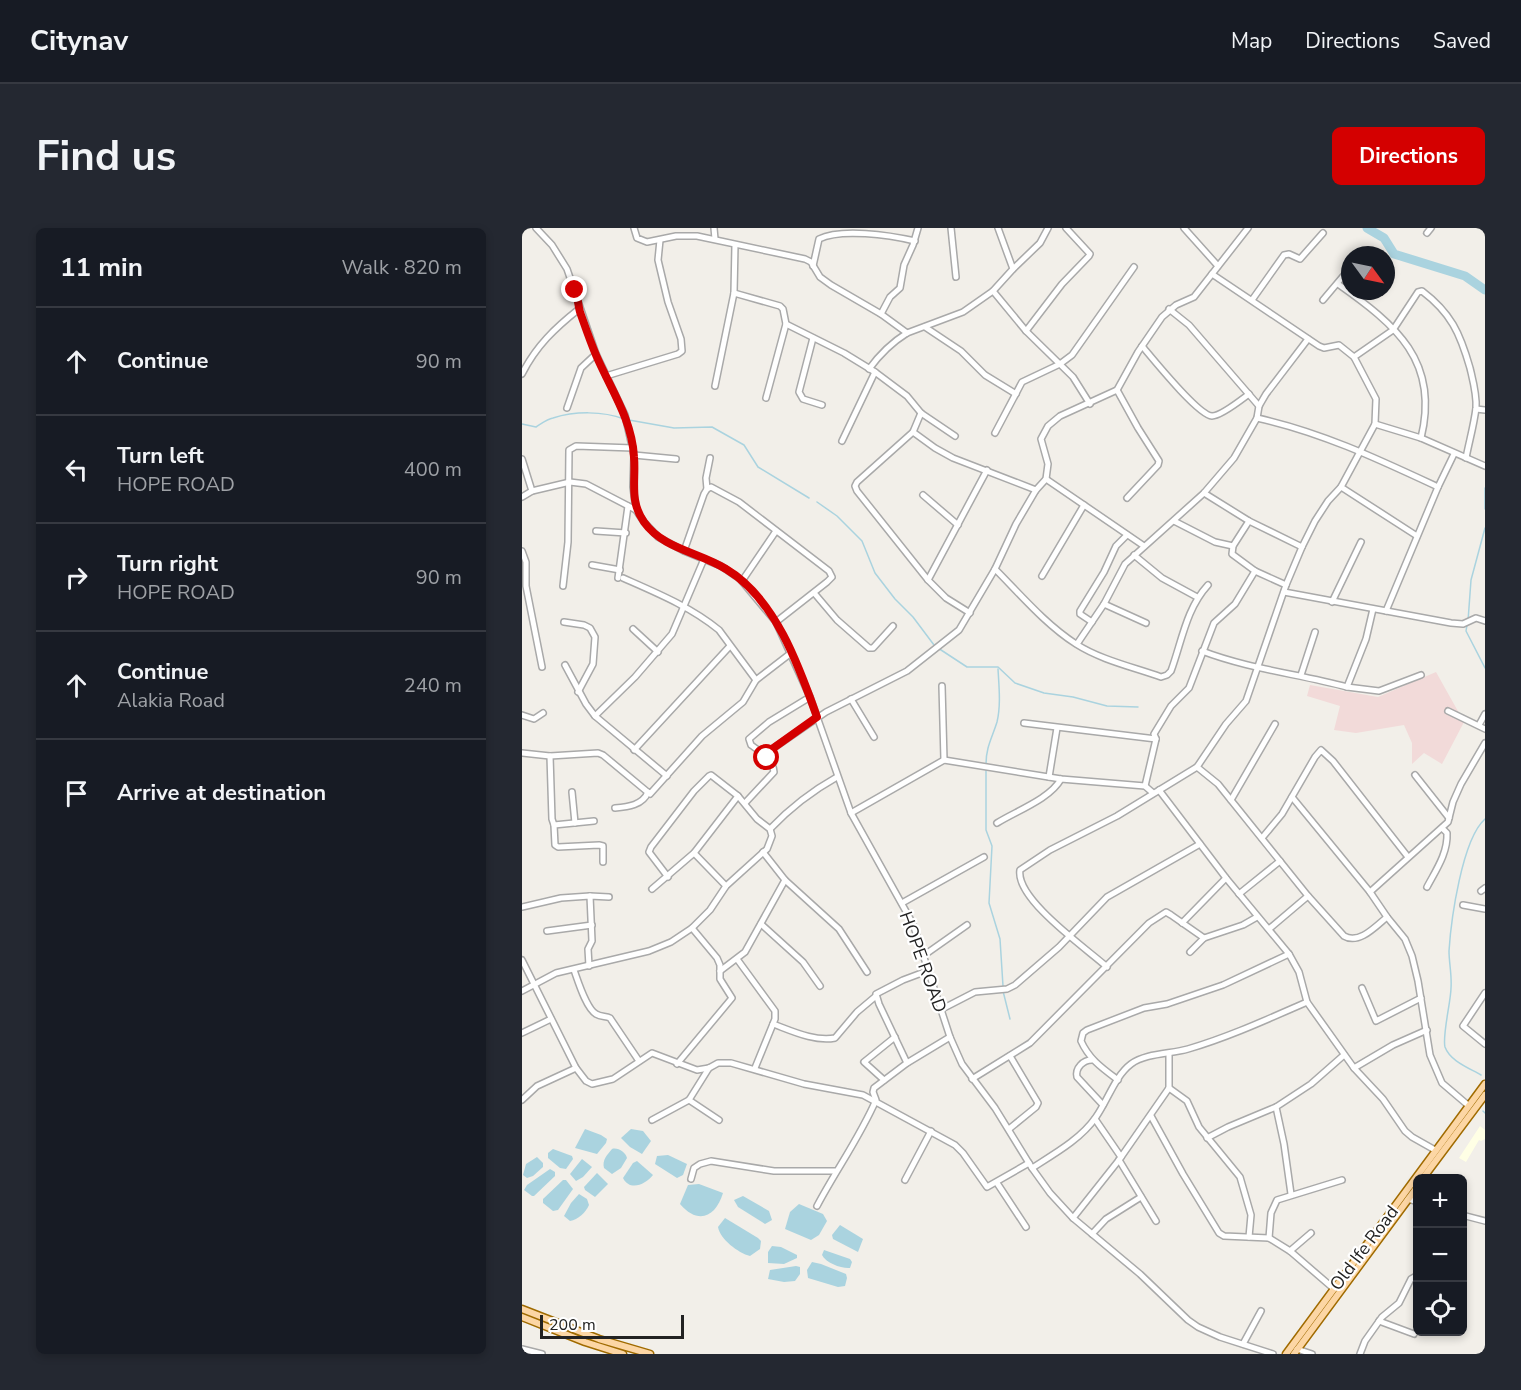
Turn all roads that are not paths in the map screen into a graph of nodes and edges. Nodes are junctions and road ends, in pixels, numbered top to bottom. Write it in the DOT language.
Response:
graph roads {
  1 [pos="536,228"];
  2 [pos="634,228"];
  3 [pos="714,228"];
  4 [pos="918,228"];
  5 [pos="951,228"];
  6 [pos="998,228"];
  7 [pos="1048,228"];
  8 [pos="1066,228"];
  9 [pos="1184,228"];
  10 [pos="1248,228"];
  11 [pos="1323,233"];
  12 [pos="715,239"];
  13 [pos="660,240"];
  14 [pos="915,241"];
  15 [pos="735,245"];
  16 [pos="813,266"];
  17 [pos="1218,266"];
  18 [pos="1134,267"];
  19 [pos="1014,269"];
  20 [pos="1212,274"];
  21 [pos="956,278"];
  22 [pos="1341,280"];
  23 [pos="1338,284"];
  24 [pos="993,291"];
  25 [pos="734,293"];
  26 [pos="1252,300"];
  27 [pos="1323,300"];
  28 [pos="579,309"];
  29 [pos="1169,309"];
  30 [pos="881,314"];
  31 [pos="786,324"];
  32 [pos="925,327"];
  33 [pos="1393,330"];
  34 [pos="1026,331"];
  35 [pos="907,333"];
  36 [pos="813,338"];
  37 [pos="1308,339"];
  38 [pos="1142,346"];
  39 [pos="596,354"];
  40 [pos="1353,357"];
  41 [pos="1060,363"];
  42 [pos="869,369"];
  43 [pos="875,372"];
  44 [pos="522,374"];
  45 [pos="606,376"];
  46 [pos="715,386"];
  47 [pos="1117,390"];
  48 [pos="1016,394"];
  49 [pos="1249,394"];
  50 [pos="766,398"];
  51 [pos="1090,404"];
  52 [pos="822,405"];
  53 [pos="1259,406"];
  54 [pos="567,408"];
  55 [pos="1476,410"];
  56 [pos="1485,410"];
  57 [pos="921,413"];
  58 [pos="1257,418"];
  59 [pos="1375,424"];
  60 [pos="913,432"];
  61 [pos="996,433"];
  62 [pos="955,436"];
  63 [pos="1422,438"];
  64 [pos="842,441"];
  65 [pos="634,451"];
  66 [pos="1360,451"];
  67 [pos="1454,454"];
  68 [pos="710,458"];
  69 [pos="1466,458"];
  70 [pos="522,459"];
  71 [pos="676,459"];
  72 [pos="1484,466"];
  73 [pos="987,470"];
  74 [pos="1046,478"];
  75 [pos="570,482"];
  76 [pos="1341,487"];
  77 [pos="1438,487"];
  78 [pos="707,489"];
  79 [pos="1036,490"];
  80 [pos="532,491"];
  81 [pos="1204,493"];
  82 [pos="923,495"];
  83 [pos="522,497"];
  84 [pos="1127,498"];
  85 [pos="1084,505"];
  86 [pos="628,506"];
  87 [pos="636,510"];
  88 [pos="1174,521"];
  89 [pos="1249,521"];
  90 [pos="958,525"];
  91 [pos="596,531"];
  92 [pos="776,531"];
  93 [pos="626,533"];
  94 [pos="1127,535"];
  95 [pos="1417,536"];
  96 [pos="1361,542"];
  97 [pos="1144,546"];
  98 [pos="1233,546"];
  99 [pos="1302,547"];
  100 [pos="684,550"];
  101 [pos="522,551"];
  102 [pos="1134,555"];
  103 [pos="704,559"];
  104 [pos="592,565"];
  105 [pos="995,569"];
  106 [pos="620,570"];
  107 [pos="1255,571"];
  108 [pos="1042,576"];
  109 [pos="742,580"];
  110 [pos="928,580"];
  111 [pos="1208,585"];
  112 [pos="1286,585"];
  113 [pos="563,586"];
  114 [pos="1284,592"];
  115 [pos="815,594"];
  116 [pos="1197,597"];
  117 [pos="1332,602"];
  118 [pos="1104,604"];
  119 [pos="685,607"];
  120 [pos="1373,609"];
  121 [pos="1386,611"];
  122 [pos="970,613"];
  123 [pos="1485,621"];
  124 [pos="564,622"];
  125 [pos="776,622"];
  126 [pos="1092,622"];
  127 [pos="1146,623"];
  128 [pos="893,626"];
  129 [pos="633,629"];
  130 [pos="1315,632"];
  131 [pos="1077,645"];
  132 [pos="730,646"];
  133 [pos="1202,651"];
  134 [pos="658,652"];
  135 [pos="791,653"];
  136 [pos="564,665"];
  137 [pos="542,667"];
  138 [pos="1258,668"];
  139 [pos="1301,675"];
  140 [pos="1421,675"];
  141 [pos="756,680"];
  142 [pos="942,686"];
  143 [pos="1347,687"];
  144 [pos="578,692"];
  145 [pos="810,697"];
  146 [pos="851,699"];
  147 [pos="1448,711"];
  148 [pos="543,713"];
  149 [pos="1485,714"];
  150 [pos="522,716"];
  151 [pos="595,716"];
  152 [pos="817,717"];
  153 [pos="1024,723"];
  154 [pos="1275,724"];
  155 [pos="1479,725"];
  156 [pos="1057,728"];
  157 [pos="1485,729"];
  158 [pos="874,736"];
  159 [pos="1156,740"];
  160 [pos="1485,743"];
  161 [pos="634,750"];
  162 [pos="522,753"];
  163 [pos="765,754"];
  164 [pos="550,756"];
  165 [pos="944,760"];
  166 [pos="1197,767"];
  167 [pos="1415,774"];
  168 [pos="667,776"];
  169 [pos="837,777"];
  170 [pos="1048,777"];
  171 [pos="1061,779"];
  172 [pos="1145,786"];
  173 [pos="1156,791"];
  174 [pos="572,792"];
  175 [pos="648,792"];
  176 [pos="738,796"];
  177 [pos="1292,797"];
  178 [pos="1231,800"];
  179 [pos="745,802"];
  180 [pos="615,808"];
  181 [pos="851,813"];
  182 [pos="1449,818"];
  183 [pos="594,821"];
  184 [pos="575,823"];
  185 [pos="997,823"];
  186 [pos="554,825"];
  187 [pos="1442,828"];
  188 [pos="770,829"];
  189 [pos="1262,838"];
  190 [pos="1200,844"];
  191 [pos="763,852"];
  192 [pos="694,853"];
  193 [pos="984,857"];
  194 [pos="1408,857"];
  195 [pos="1280,861"];
  196 [pos="603,862"];
  197 [pos="668,877"];
  198 [pos="1226,878"];
  199 [pos="785,880"];
  200 [pos="726,886"];
  201 [pos="1426,887"];
  202 [pos="652,889"];
  203 [pos="1370,892"];
  204 [pos="1239,894"];
  205 [pos="590,896"];
  206 [pos="1308,896"];
  207 [pos="609,897"];
  208 [pos="902,903"];
  209 [pos="1462,905"];
  210 [pos="522,907"];
  211 [pos="1485,909"];
  212 [pos="1257,916"];
  213 [pos="1387,917"];
  214 [pos="1182,923"];
  215 [pos="761,924"];
  216 [pos="592,925"];
  217 [pos="968,925"];
  218 [pos="692,928"];
  219 [pos="1269,929"];
  220 [pos="547,931"];
  221 [pos="1070,936"];
  222 [pos="1204,938"];
  223 [pos="1190,952"];
  224 [pos="1289,954"];
  225 [pos="923,956"];
  226 [pos="737,959"];
  227 [pos="522,960"];
  228 [pos="589,966"];
  229 [pos="1107,967"];
  230 [pos="574,970"];
  231 [pos="720,971"];
  232 [pos="927,971"];
  233 [pos="867,972"];
  234 [pos="534,984"];
  235 [pos="820,986"];
  236 [pos="1362,988"];
  237 [pos="522,991"];
  238 [pos="1485,993"];
  239 [pos="876,996"];
  240 [pos="1421,998"];
  241 [pos="1307,1002"];
  242 [pos="940,1010"];
  243 [pos="551,1019"];
  244 [pos="773,1024"];
  245 [pos="1427,1030"];
  246 [pos="522,1033"];
  247 [pos="895,1037"];
  248 [pos="950,1037"];
  249 [pos="1485,1044"];
  250 [pos="1169,1054"];
  251 [pos="1344,1055"];
  252 [pos="1010,1056"];
  253 [pos="1092,1060"];
  254 [pos="639,1062"];
  255 [pos="907,1063"];
  256 [pos="677,1064"];
  257 [pos="576,1068"];
  258 [pos="709,1068"];
  259 [pos="754,1068"];
  260 [pos="1354,1068"];
  261 [pos="972,1079"];
  262 [pos="884,1080"];
  263 [pos="1118,1080"];
  264 [pos="1485,1084"];
  265 [pos="874,1088"];
  266 [pos="1169,1088"];
  267 [pos="863,1095"];
  268 [pos="1485,1095"];
  269 [pos="522,1100"];
  270 [pos="689,1100"];
  271 [pos="876,1101"];
  272 [pos="1103,1105"];
  273 [pos="1469,1106"];
  274 [pos="1276,1107"];
  275 [pos="1151,1116"];
  276 [pos="1095,1119"];
  277 [pos="652,1120"];
  278 [pos="719,1120"];
  279 [pos="1009,1129"];
  280 [pos="931,1131"];
  281 [pos="1449,1137"];
  282 [pos="1207,1138"];
  283 [pos="1436,1150"];
  284 [pos="1120,1158"];
  285 [pos="1031,1165"];
  286 [pos="835,1171"];
  287 [pos="1426,1174"];
  288 [pos="691,1179"];
  289 [pos="905,1180"];
  290 [pos="1342,1180"];
  291 [pos="998,1183"];
  292 [pos="1413,1192"];
  293 [pos="1291,1194"];
  294 [pos="1142,1197"];
  295 [pos="1408,1199"];
  296 [pos="1413,1200"];
  297 [pos="817,1206"];
  298 [pos="1467,1216"];
  299 [pos="1073,1218"];
  300 [pos="1156,1221"];
  301 [pos="1485,1221"];
  302 [pos="1026,1227"];
  303 [pos="1311,1233"];
  304 [pos="1092,1234"];
  305 [pos="1249,1238"];
  306 [pos="1269,1238"];
  307 [pos="1290,1251"];
  308 [pos="1413,1278"];
  309 [pos="1333,1288"];
  310 [pos="1261,1311"];
  311 [pos="523,1314"];
  312 [pos="1379,1321"];
  313 [pos="1413,1334"];
  314 [pos="1244,1344"];
  315 [pos="522,1349"];
  316 [pos="1295,1352"];
  317 [pos="542,1354"];
  318 [pos="623,1354"];
  319 [pos="650,1354"];
  320 [pos="1273,1354"];
  321 [pos="1286,1354"];
  322 [pos="1312,1354"];
  323 [pos="1360,1354"];
  1 -- 28 [label="street"];
  2 -- 13 [label="street"];
  3 -- 12 [label="street"];
  4 -- 14 [label="street"];
  5 -- 21 [label="street"];
  6 -- 19 [label="street"];
  7 -- 19 [label="street"];
  8 -- 34 [label="street"];
  9 -- 17 [label="street"];
  10 -- 17 [label="street"];
  11 -- 26 [label="street"];
  12 -- 13 [label="street"];
  12 -- 15 [label="street"];
  13 -- 45 [label="street"];
  14 -- 16 [label="street"];
  14 -- 30 [label="street"];
  15 -- 16 [label="street"];
  15 -- 25 [label="street"];
  16 -- 30 [label="street"];
  17 -- 20 [label="street"];
  18 -- 41 [label="street"];
  19 -- 24 [label="street"];
  20 -- 26 [label="street"];
  20 -- 29 [label="street"];
  22 -- 23 [label="street"];
  23 -- 27 [label="street"];
  23 -- 33 [label="street"];
  24 -- 32 [label="street"];
  24 -- 34 [label="street"];
  25 -- 31 [label="street"];
  25 -- 46 [label="street"];
  26 -- 37 [label="street"];
  28 -- 39 [label="street"];
  28 -- 44 [label="street"];
  29 -- 38 [label="street"];
  29 -- 49 [label="street"];
  30 -- 35 [label="street"];
  31 -- 36 [label="street"];
  31 -- 50 [label="street"];
  32 -- 35 [label="street"];
  32 -- 48 [label="street"];
  33 -- 40 [label="street"];
  33 -- 55 [label="street"];
  33 -- 63 [label="street"];
  34 -- 41 [label="street"];
  35 -- 42 [label="street"];
  36 -- 42 [label="street"];
  36 -- 52 [label="street"];
  37 -- 40 [label="street"];
  37 -- 53 [label="street"];
  38 -- 47 [label="street"];
  38 -- 49 [label="street"];
  39 -- 45 [label="street"];
  39 -- 54 [label="street"];
  40 -- 59 [label="street"];
  41 -- 48 [label="street"];
  41 -- 51 [label="street"];
  42 -- 43 [label="street"];
  43 -- 57 [label="street"];
  43 -- 64 [label="street"];
  45 -- 65 [label="street"];
  47 -- 51 [label="street"];
  47 -- 84 [label="street"];
  48 -- 61 [label="street"];
  49 -- 53 [label="street"];
  51 -- 74 [label="street"];
  53 -- 58 [label="street"];
  55 -- 56 [label="street"];
  55 -- 69 [label="street"];
  57 -- 60 [label="street"];
  57 -- 62 [label="street"];
  58 -- 66 [label="street"];
  58 -- 81 [label="street"];
  59 -- 63 [label="street"];
  59 -- 66 [label="street"];
  60 -- 73 [label="street"];
  60 -- 110 [label="street"];
  63 -- 67 [label="street"];
  65 -- 71 [label="street"];
  65 -- 75 [label="street"];
  65 -- 87 [label="street"];
  66 -- 76 [label="street"];
  66 -- 77 [label="street"];
  67 -- 69 [label="street"];
  67 -- 77 [label="street"];
  68 -- 78 [label="street"];
  69 -- 72 [label="street"];
  70 -- 80 [label="street"];
  73 -- 79 [label="street"];
  73 -- 90 [label="street"];
  74 -- 79 [label="street"];
  74 -- 85 [label="street"];
  75 -- 80 [label="street"];
  75 -- 86 [label="street"];
  75 -- 113 [label="street"];
  76 -- 95 [label="street"];
  76 -- 99 [label="street"];
  77 -- 95 [label="street"];
  78 -- 92 [label="street"];
  78 -- 100 [label="street"];
  79 -- 105 [label="street"];
  80 -- 83 [label="street"];
  81 -- 88 [label="street"];
  81 -- 89 [label="street"];
  82 -- 90 [label="street"];
  85 -- 94 [label="street"];
  85 -- 108 [label="street"];
  86 -- 87 [label="street"];
  86 -- 93 [label="street"];
  87 -- 100 [label="street, HOPE ROAD"];
  88 -- 97 [label="street"];
  88 -- 98 [label="street"];
  89 -- 98 [label="street"];
  89 -- 99 [label="street"];
  90 -- 110 [label="street"];
  91 -- 93 [label="street"];
  92 -- 109 [label="street"];
  92 -- 115 [label="street"];
  93 -- 106 [label="street"];
  94 -- 97 [label="street"];
  94 -- 126 [label="street"];
  95 -- 121 [label="street"];
  96 -- 117 [label="street"];
  97 -- 102 [label="street"];
  98 -- 107 [label="street"];
  99 -- 112 [label="street"];
  100 -- 103 [label="street, HOPE ROAD"];
  101 -- 137 [label="street"];
  102 -- 116 [label="street"];
  102 -- 118 [label="street"];
  103 -- 109 [label="street, HOPE ROAD"];
  103 -- 119 [label="street"];
  104 -- 106 [label="street"];
  105 -- 122 [label="street"];
  105 -- 131 [label="street"];
  106 -- 119 [label="street"];
  107 -- 112 [label="street"];
  107 -- 133 [label="street"];
  109 -- 125 [label="street, HOPE ROAD"];
  110 -- 122 [label="street"];
  111 -- 116 [label="street"];
  112 -- 114 [label="street"];
  114 -- 117 [label="street"];
  114 -- 138 [label="street"];
  115 -- 125 [label="street"];
  115 -- 128 [label="street"];
  116 -- 131 [label="street"];
  117 -- 120 [label="street"];
  118 -- 126 [label="street"];
  118 -- 127 [label="street"];
  119 -- 132 [label="street"];
  119 -- 134 [label="street"];
  120 -- 121 [label="street"];
  120 -- 143 [label="street"];
  121 -- 123 [label="street"];
  122 -- 146 [label="street"];
  124 -- 144 [label="street"];
  125 -- 135 [label="street, HOPE ROAD"];
  126 -- 131 [label="street"];
  129 -- 134 [label="street"];
  130 -- 139 [label="street"];
  132 -- 141 [label="street"];
  132 -- 161 [label="street"];
  133 -- 138 [label="street"];
  133 -- 159 [label="street"];
  134 -- 151 [label="street"];
  135 -- 141 [label="street"];
  135 -- 145 [label="street, HOPE ROAD"];
  136 -- 144 [label="street"];
  138 -- 139 [label="street"];
  138 -- 166 [label="street"];
  139 -- 143 [label="street"];
  140 -- 143 [label="street"];
  141 -- 168 [label="street"];
  142 -- 165 [label="street"];
  144 -- 151 [label="street"];
  145 -- 152 [label="street, HOPE ROAD"];
  145 -- 163 [label="street"];
  146 -- 152 [label="street"];
  146 -- 158 [label="street"];
  147 -- 155 [label="street"];
  148 -- 150 [label="street"];
  149 -- 155 [label="street"];
  151 -- 161 [label="street"];
  152 -- 163 [label="street"];
  152 -- 169 [label="street, HOPE ROAD"];
  153 -- 156 [label="street"];
  154 -- 178 [label="street"];
  155 -- 157 [label="street"];
  156 -- 159 [label="street"];
  156 -- 170 [label="street"];
  159 -- 172 [label="street"];
  160 -- 182 [label="street"];
  161 -- 168 [label="street"];
  162 -- 164 [label="street"];
  163 -- 179 [label="street"];
  164 -- 175 [label="street"];
  164 -- 186 [label="street"];
  165 -- 170 [label="street"];
  165 -- 181 [label="street"];
  166 -- 173 [label="street"];
  166 -- 178 [label="street"];
  167 -- 182 [label="street"];
  168 -- 175 [label="street"];
  169 -- 181 [label="street, HOPE ROAD"];
  169 -- 188 [label="street"];
  170 -- 171 [label="street"];
  171 -- 172 [label="street"];
  171 -- 185 [label="street"];
  172 -- 173 [label="street"];
  173 -- 190 [label="street"];
  173 -- 221 [label="street"];
  174 -- 184 [label="street"];
  175 -- 180 [label="street"];
  176 -- 179 [label="street"];
  176 -- 192 [label="street"];
  176 -- 197 [label="street"];
  177 -- 189 [label="street"];
  177 -- 194 [label="street"];
  177 -- 203 [label="street"];
  178 -- 189 [label="street"];
  179 -- 188 [label="street"];
  181 -- 208 [label="street, HOPE ROAD"];
  182 -- 187 [label="street"];
  183 -- 184 [label="street"];
  184 -- 186 [label="street"];
  186 -- 196 [label="street"];
  187 -- 194 [label="street"];
  187 -- 201 [label="street"];
  188 -- 191 [label="street"];
  189 -- 195 [label="street"];
  190 -- 198 [label="street"];
  190 -- 221 [label="street"];
  191 -- 199 [label="street"];
  191 -- 200 [label="street"];
  192 -- 197 [label="street"];
  192 -- 200 [label="street"];
  193 -- 208 [label="street"];
  194 -- 203 [label="street"];
  195 -- 204 [label="street"];
  195 -- 206 [label="street"];
  197 -- 202 [label="street"];
  198 -- 204 [label="street"];
  198 -- 214 [label="street"];
  199 -- 215 [label="street"];
  199 -- 233 [label="street"];
  200 -- 218 [label="street"];
  203 -- 213 [label="street"];
  204 -- 212 [label="street"];
  205 -- 207 [label="street"];
  205 -- 210 [label="street"];
  205 -- 216 [label="street"];
  206 -- 213 [label="street"];
  206 -- 219 [label="street"];
  208 -- 225 [label="street, HOPE ROAD"];
  209 -- 211 [label="street"];
  212 -- 219 [label="street"];
  212 -- 222 [label="street"];
  213 -- 240 [label="street"];
  214 -- 222 [label="street"];
  214 -- 229 [label="street"];
  215 -- 226 [label="street"];
  215 -- 235 [label="street"];
  216 -- 220 [label="street"];
  216 -- 228 [label="street"];
  217 -- 225 [label="street"];
  218 -- 228 [label="street"];
  218 -- 231 [label="street"];
  219 -- 224 [label="street"];
  221 -- 229 [label="street"];
  221 -- 242 [label="street"];
  222 -- 223 [label="street"];
  224 -- 241 [label="street"];
  224 -- 253 [label="street"];
  225 -- 232 [label="street, HOPE ROAD"];
  226 -- 231 [label="street"];
  226 -- 244 [label="street"];
  227 -- 234 [label="street"];
  228 -- 230 [label="street"];
  229 -- 252 [label="street"];
  230 -- 234 [label="street"];
  230 -- 254 [label="street"];
  231 -- 256 [label="street"];
  232 -- 239 [label="street"];
  232 -- 242 [label="street, HOPE ROAD"];
  234 -- 237 [label="street"];
  234 -- 243 [label="street"];
  236 -- 240 [label="street"];
  238 -- 249 [label="street"];
  239 -- 244 [label="street"];
  239 -- 247 [label="street"];
  240 -- 245 [label="street"];
  241 -- 250 [label="street"];
  241 -- 251 [label="street"];
  242 -- 248 [label="street, HOPE ROAD"];
  243 -- 246 [label="street"];
  243 -- 257 [label="street"];
  244 -- 259 [label="street"];
  245 -- 260 [label="street"];
  245 -- 273 [label="street"];
  247 -- 255 [label="street"];
  247 -- 262 [label="street"];
  248 -- 255 [label="street"];
  248 -- 261 [label="street, HOPE ROAD"];
  250 -- 263 [label="street"];
  250 -- 266 [label="street"];
  251 -- 260 [label="street"];
  251 -- 274 [label="street"];
  252 -- 261 [label="street"];
  252 -- 279 [label="street"];
  253 -- 263 [label="street"];
  253 -- 272 [label="street"];
  254 -- 256 [label="street"];
  254 -- 257 [label="street"];
  255 -- 262 [label="street"];
  256 -- 258 [label="street"];
  257 -- 269 [label="street"];
  258 -- 259 [label="street"];
  258 -- 270 [label="street"];
  259 -- 267 [label="street"];
  260 -- 283 [label="street"];
  261 -- 279 [label="street, HOPE ROAD"];
  262 -- 265 [label="street"];
  263 -- 272 [label="street"];
  264 -- 273 [label="main road, Old Ife Road"];
  265 -- 267 [label="street"];
  265 -- 271 [label="street"];
  266 -- 275 [label="street"];
  266 -- 282 [label="street"];
  267 -- 271 [label="street"];
  268 -- 281 [label="main road, Old Ife Road"];
  270 -- 277 [label="street"];
  270 -- 278 [label="street"];
  271 -- 280 [label="street"];
  271 -- 286 [label="street"];
  272 -- 276 [label="street"];
  273 -- 281 [label="main road, Old Ife Road"];
  274 -- 282 [label="street"];
  274 -- 293 [label="street"];
  275 -- 284 [label="street"];
  275 -- 305 [label="street"];
  276 -- 284 [label="street"];
  276 -- 285 [label="street"];
  279 -- 285 [label="street, HOPE ROAD"];
  280 -- 289 [label="street"];
  280 -- 291 [label="street"];
  281 -- 283 [label="main road, Old Ife Road"];
  281 -- 287 [label="main road, Old Ife Road"];
  282 -- 305 [label="street"];
  283 -- 309 [label="main road, Old Ife Road"];
  284 -- 294 [label="street"];
  284 -- 299 [label="street"];
  285 -- 291 [label="street"];
  285 -- 299 [label="street, HOPE ROAD"];
  286 -- 288 [label="street"];
  286 -- 297 [label="street"];
  290 -- 293 [label="street"];
  291 -- 302 [label="street"];
  292 -- 295 [label="main road, Old Ife Road"];
  293 -- 306 [label="street"];
  294 -- 300 [label="street"];
  294 -- 304 [label="street"];
  295 -- 296 [label="street"];
  295 -- 316 [label="main road, Old Ife Road"];
  298 -- 301 [label="street"];
  299 -- 304 [label="street, HOPE ROAD"];
  303 -- 307 [label="street"];
  304 -- 314 [label="street, HOPE ROAD"];
  305 -- 306 [label="street"];
  306 -- 307 [label="street"];
  307 -- 309 [label="street"];
  308 -- 312 [label="street"];
  309 -- 321 [label="main road, Old Ife Road"];
  310 -- 314 [label="street"];
  311 -- 318 [label="main road"];
  311 -- 319 [label="main road"];
  312 -- 313 [label="street"];
  312 -- 323 [label="street"];
  314 -- 320 [label="street, HOPE ROAD"];
  315 -- 317 [label="street"];
  316 -- 322 [label="street"];
}
